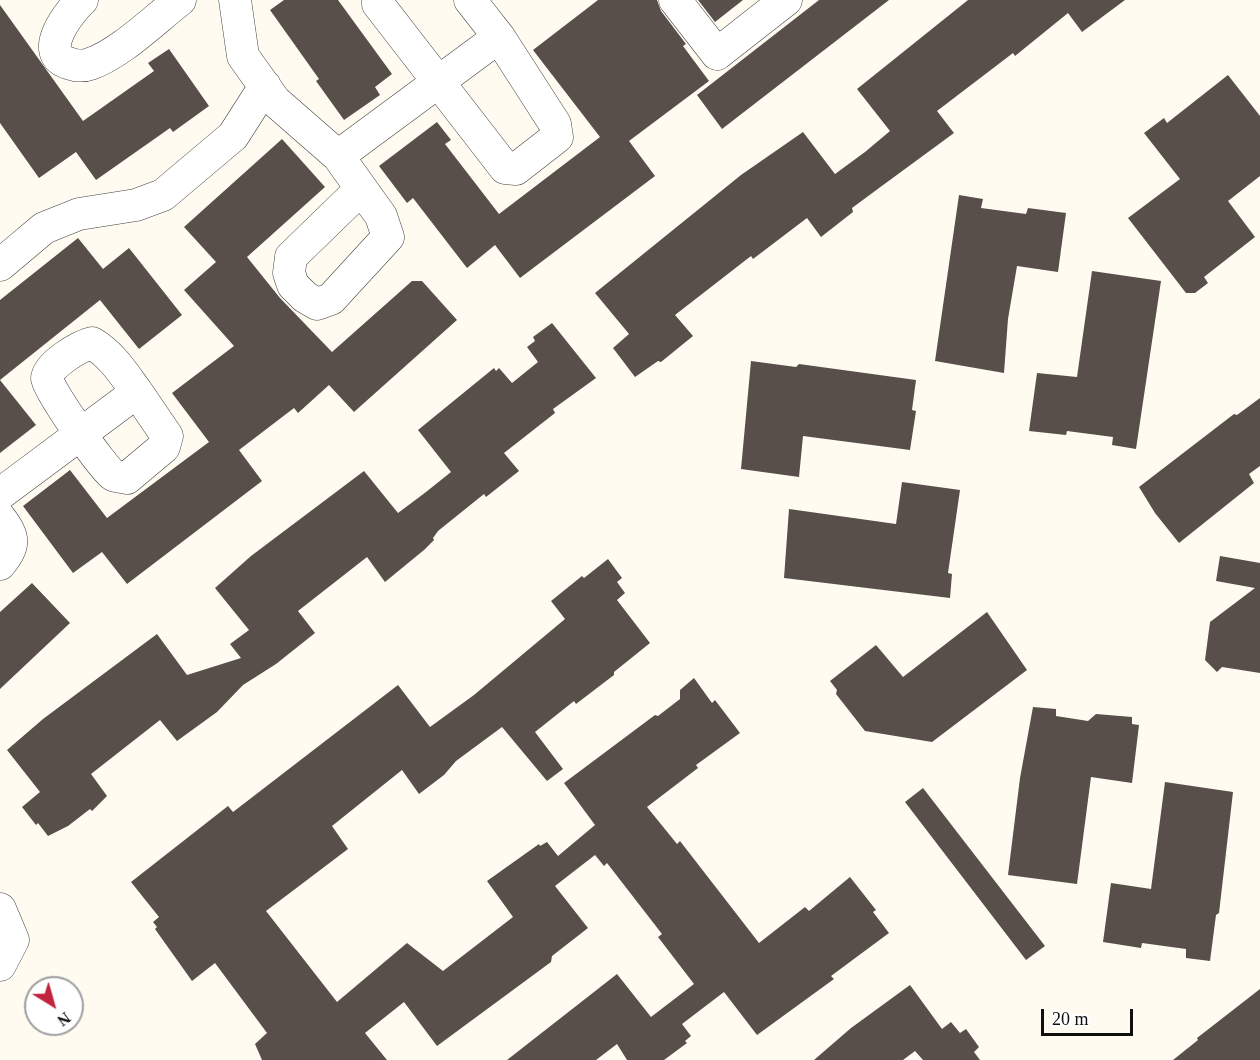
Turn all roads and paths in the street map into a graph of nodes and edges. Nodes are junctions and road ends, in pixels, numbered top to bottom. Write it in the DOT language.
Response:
graph roads {
  1 [pos="82,0"];
  2 [pos="180,0"];
  3 [pos="235,0"];
  4 [pos="378,0"];
  5 [pos="470,0"];
  6 [pos="675,0"];
  7 [pos="786,0"];
  8 [pos="499,37"];
  9 [pos="439,82"];
  10 [pos="265,86"];
  11 [pos="338,156"];
  12 [pos="361,189"];
  13 [pos="0,265"];
  14 [pos="137,392"];
  15 [pos="80,432"];
  16 [pos="0,494"];
  17 [pos="0,518"];
  18 [pos="0,564"];
  19 [pos="0,909"];
  20 [pos="6,952"];
  1 -- 2 [label="street"];
  3 -- 10 [label="street"];
  4 -- 9 [label="street"];
  5 -- 8 [label="street"];
  6 -- 7 [label="street"];
  8 -- 9 [label="street"];
  8 -- 9 [label="street"];
  9 -- 11 [label="street"];
  10 -- 11 [label="street"];
  10 -- 13 [label="street"];
  11 -- 12 [label="street"];
  14 -- 15 [label="street"];
  14 -- 15 [label="street"];
  14 -- 15 [label="street"];
  15 -- 16 [label="street"];
  17 -- 18 [label="street"];
  19 -- 20 [label="street"];
}
